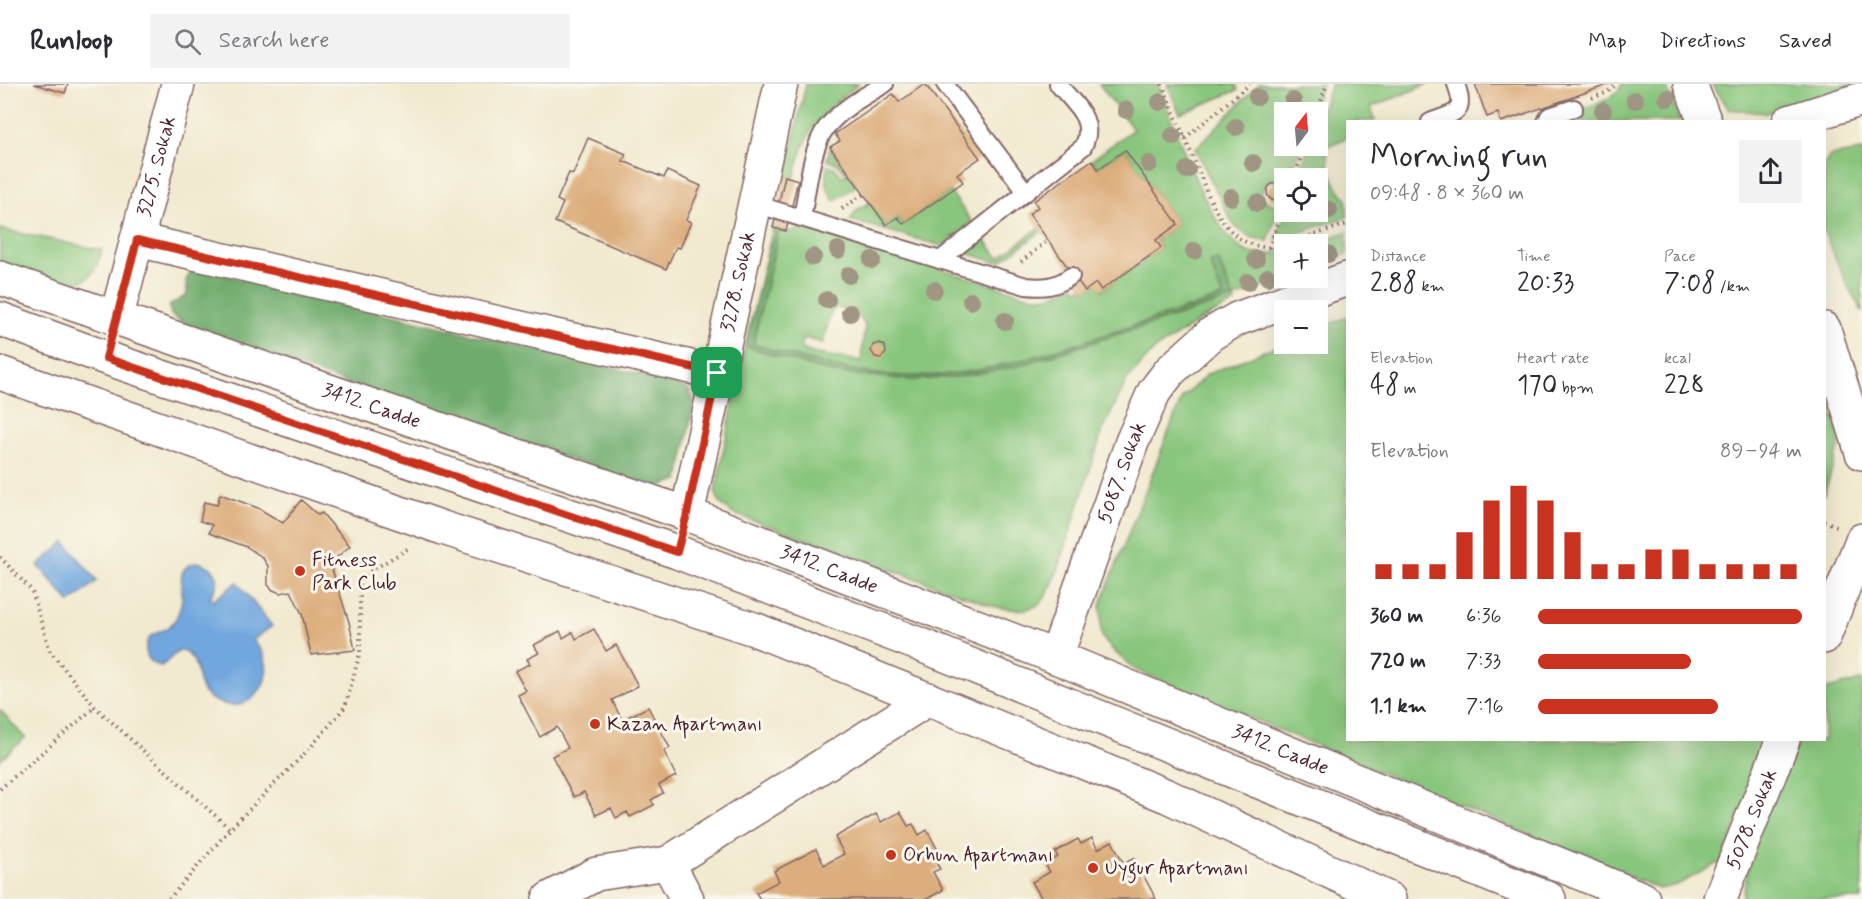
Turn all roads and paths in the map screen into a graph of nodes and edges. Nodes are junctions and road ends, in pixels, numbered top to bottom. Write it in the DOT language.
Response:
graph roads {
  1 [pos="178,84"];
  2 [pos="781,84"];
  3 [pos="885,84"];
  4 [pos="945,84"];
  5 [pos="1058,84"];
  6 [pos="1162,84"];
  7 [pos="1243,84"];
  8 [pos="1250,84"];
  9 [pos="1327,84"];
  10 [pos="1456,84"];
  11 [pos="1690,84"];
  12 [pos="1245,89"];
  13 [pos="1862,99"];
  14 [pos="1321,102"];
  15 [pos="1574,108"];
  16 [pos="1435,120"];
  17 [pos="1547,120"];
  18 [pos="1704,120"];
  19 [pos="1795,120"];
  20 [pos="1185,138"];
  21 [pos="1026,192"];
  22 [pos="755,204"];
  23 [pos="802,218"];
  24 [pos="1278,222"];
  25 [pos="1346,224"];
  26 [pos="1318,234"];
  27 [pos="137,240"];
  28 [pos="1048,240"];
  29 [pos="1274,247"];
  30 [pos="1269,248"];
  31 [pos="940,260"];
  32 [pos="1071,276"];
  33 [pos="0,278"];
  34 [pos="1001,278"];
  35 [pos="1346,279"];
  36 [pos="0,319"];
  37 [pos="116,319"];
  38 [pos="1826,335"];
  39 [pos="106,358"];
  40 [pos="0,373"];
  41 [pos="717,373"];
  42 [pos="1862,453"];
  43 [pos="687,514"];
  44 [pos="443,528"];
  45 [pos="1862,540"];
  46 [pos="677,552"];
  47 [pos="0,557"];
  48 [pos="1826,632"];
  49 [pos="1056,657"];
  50 [pos="928,699"];
  51 [pos="94,707"];
  52 [pos="1783,741"];
  53 [pos="0,789"];
  54 [pos="230,829"];
  55 [pos="668,863"];
  56 [pos="169,899"];
  57 [pos="549,899"];
  58 [pos="687,899"];
  59 [pos="1389,899"];
  60 [pos="1549,899"];
  61 [pos="1643,899"];
  62 [pos="1720,899"];
  1 -- 27 [label="street, 3275. Sokak"];
  2 -- 22 [label="street, 3278. Sokak"];
  3 -- 23 [label="lane"];
  4 -- 21 [label="lane"];
  5 -- 21 [label="lane"];
  6 -- 20 [label="path"];
  7 -- 12 [label="path"];
  8 -- 12 [label="path"];
  9 -- 14 [label="path"];
  10 -- 16 [label="lane"];
  11 -- 18 [label="street"];
  12 -- 20 [label="path"];
  13 -- 19 [label="street"];
  15 -- 17 [label="lane"];
  20 -- 30 [label="path"];
  21 -- 31 [label="lane"];
  22 -- 23 [label="lane"];
  22 -- 41 [label="street, 3278. Sokak"];
  23 -- 31 [label="lane"];
  24 -- 30 [label="path"];
  25 -- 26 [label="path"];
  27 -- 37 [label="street, 3275. Sokak"];
  27 -- 41 [label="street"];
  28 -- 34 [label="path"];
  29 -- 30 [label="path"];
  31 -- 34 [label="lane"];
  32 -- 34 [label="lane"];
  33 -- 37 [label="street, 3412. Cadde"];
  35 -- 49 [label="street, 5087. Sokak"];
  36 -- 39 [label="street, 3412. Cadde"];
  37 -- 39 [label="street, 3275. Sokak"];
  37 -- 43 [label="street, 3412. Cadde"];
  38 -- 42 [label="street"];
  39 -- 46 [label="street, 3412. Cadde"];
  40 -- 44 [label="street"];
  41 -- 43 [label="street, 3278. Sokak"];
  43 -- 46 [label="street, 3278. Sokak"];
  43 -- 49 [label="street, 3412. Cadde"];
  44 -- 50 [label="street"];
  44 -- 54 [label="path"];
  45 -- 48 [label="street"];
  46 -- 60 [label="street, 3412. Cadde"];
  47 -- 51 [label="path"];
  49 -- 61 [label="street, 3412. Cadde"];
  50 -- 55 [label="street"];
  50 -- 59 [label="street"];
  51 -- 53 [label="path"];
  51 -- 54 [label="path"];
  52 -- 62 [label="street, 5078. Sokak"];
  54 -- 56 [label="path"];
  55 -- 57 [label="street"];
  55 -- 58 [label="street"];
}
